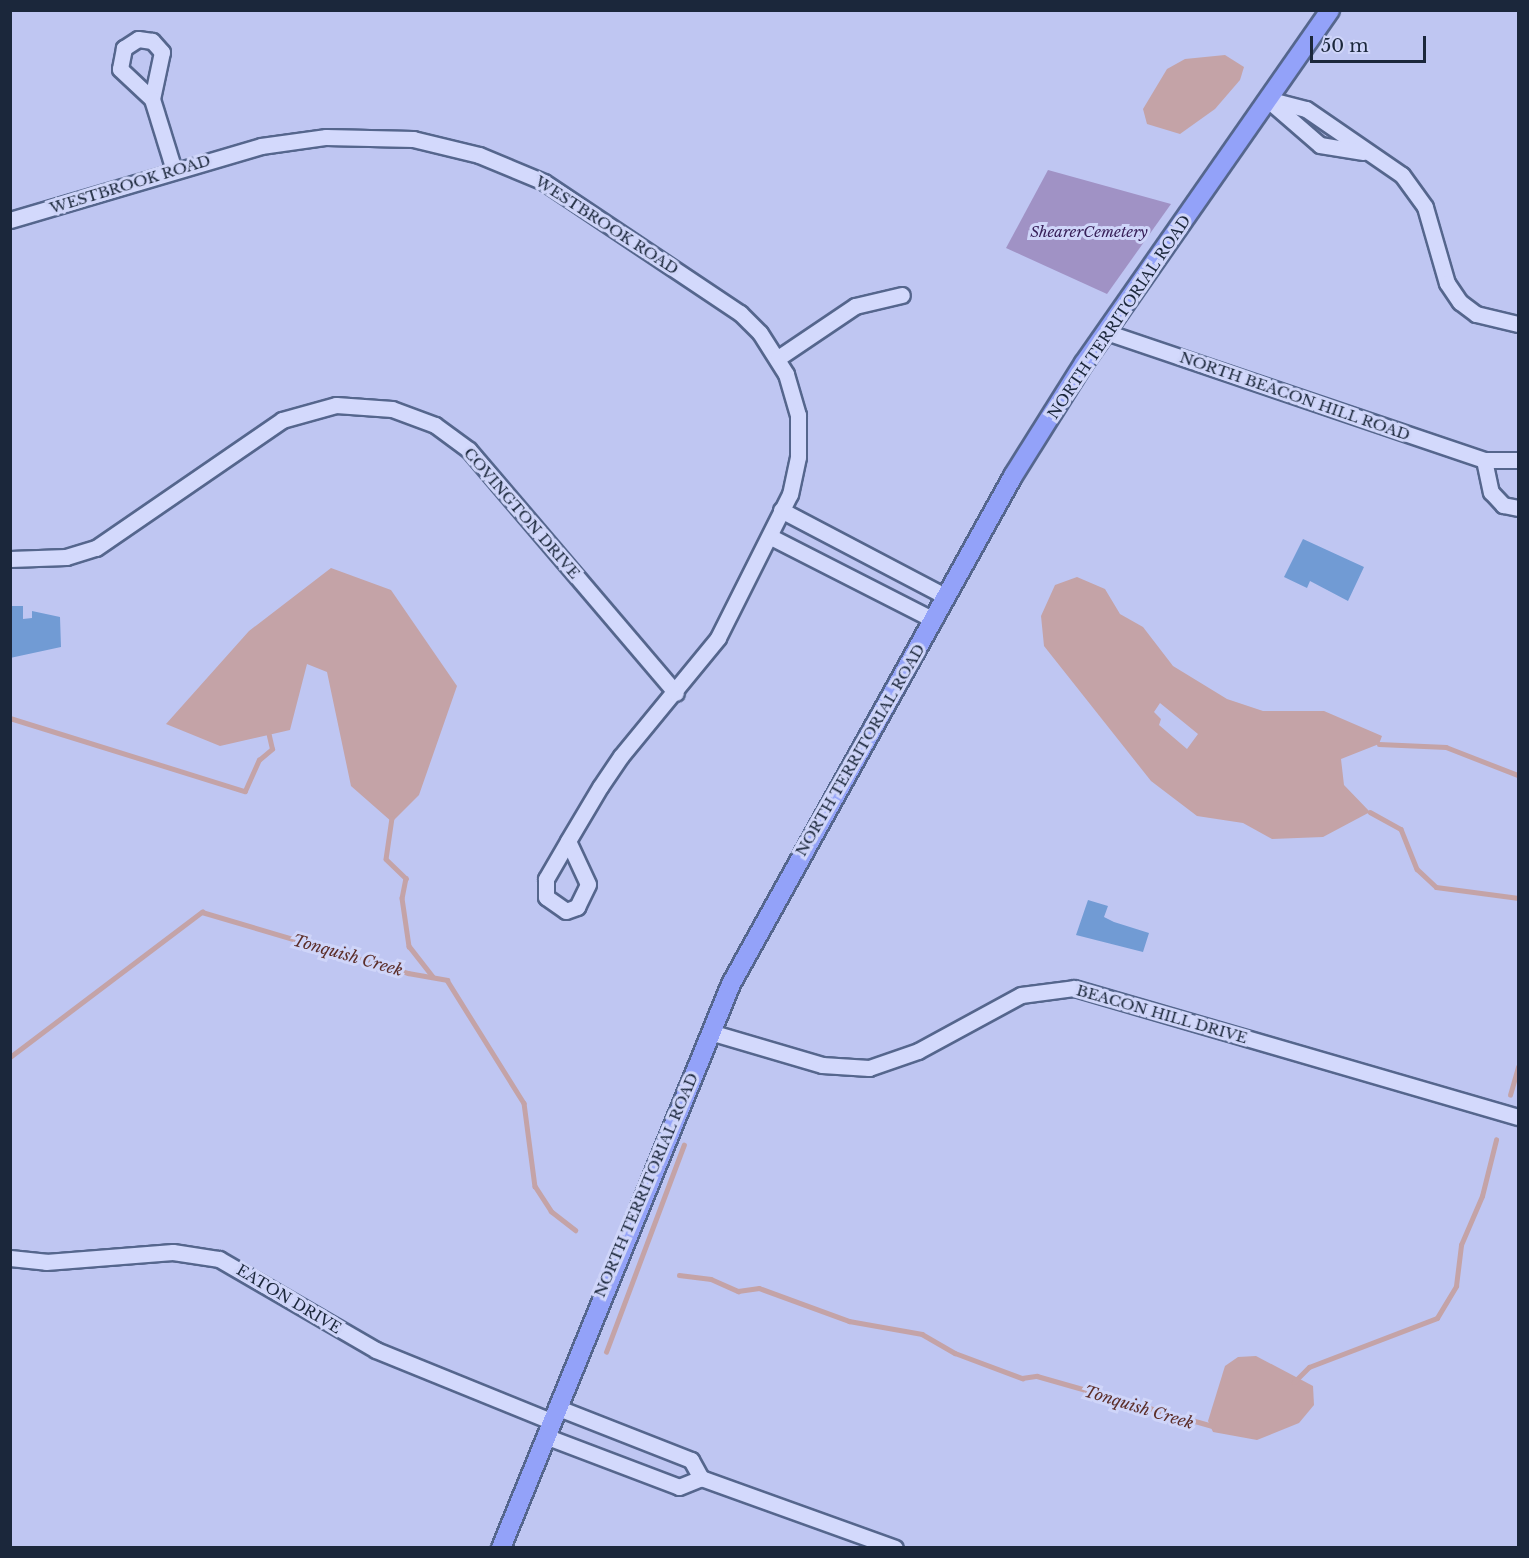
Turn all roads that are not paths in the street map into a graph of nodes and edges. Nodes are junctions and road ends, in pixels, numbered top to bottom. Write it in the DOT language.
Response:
graph roads {
  1 [pos="1330,10"];
  2 [pos="152,99"];
  3 [pos="1267,99"];
  4 [pos="1363,152"];
  5 [pos="174,170"];
  6 [pos="10,220"];
  7 [pos="902,295"];
  8 [pos="1518,324"];
  9 [pos="1106,332"];
  10 [pos="778,358"];
  11 [pos="1484,460"];
  12 [pos="1518,460"];
  13 [pos="1518,508"];
  14 [pos="781,510"];
  15 [pos="771,537"];
  16 [pos="10,559"];
  17 [pos="946,597"];
  18 [pos="934,620"];
  19 [pos="676,693"];
  20 [pos="568,841"];
  21 [pos="710,1032"];
  22 [pos="1518,1117"];
  23 [pos="10,1258"];
  24 [pos="551,1421"];
  25 [pos="701,1478"];
  26 [pos="501,1548"];
  27 [pos="895,1548"];
  1 -- 3 [label="main road, NORTH TERRITORIAL ROAD"];
  2 -- 5 [label="street"];
  3 -- 4 [label="street"];
  3 -- 4 [label="street"];
  3 -- 9 [label="main road, NORTH TERRITORIAL ROAD"];
  4 -- 8 [label="street"];
  5 -- 6 [label="street, WESTBROOK ROAD"];
  5 -- 10 [label="street, WESTBROOK ROAD"];
  7 -- 10 [label="street"];
  9 -- 11 [label="street, NORTH BEACON HILL ROAD"];
  9 -- 17 [label="main road, NORTH TERRITORIAL ROAD"];
  10 -- 14 [label="street, WESTBROOK ROAD"];
  11 -- 12 [label="street, NORTH BEACON HILL ROAD"];
  11 -- 13 [label="street"];
  14 -- 15 [label="street, WESTBROOK ROAD"];
  14 -- 17 [label="street"];
  15 -- 18 [label="street"];
  15 -- 19 [label="street, WESTBROOK ROAD"];
  16 -- 19 [label="street, COVINGTON DRIVE"];
  17 -- 18 [label="main road, NORTH TERRITORIAL ROAD"];
  18 -- 21 [label="main road, NORTH TERRITORIAL ROAD"];
  19 -- 20 [label="street, WESTBROOK ROAD"];
  21 -- 22 [label="street, BEACON HILL DRIVE"];
  21 -- 24 [label="main road, NORTH TERRITORIAL ROAD"];
  23 -- 24 [label="street, EATON DRIVE"];
  24 -- 25 [label="street"];
  24 -- 25 [label="street"];
  24 -- 26 [label="main road, NORTH TERRITORIAL ROAD"];
  25 -- 27 [label="street"];
}
